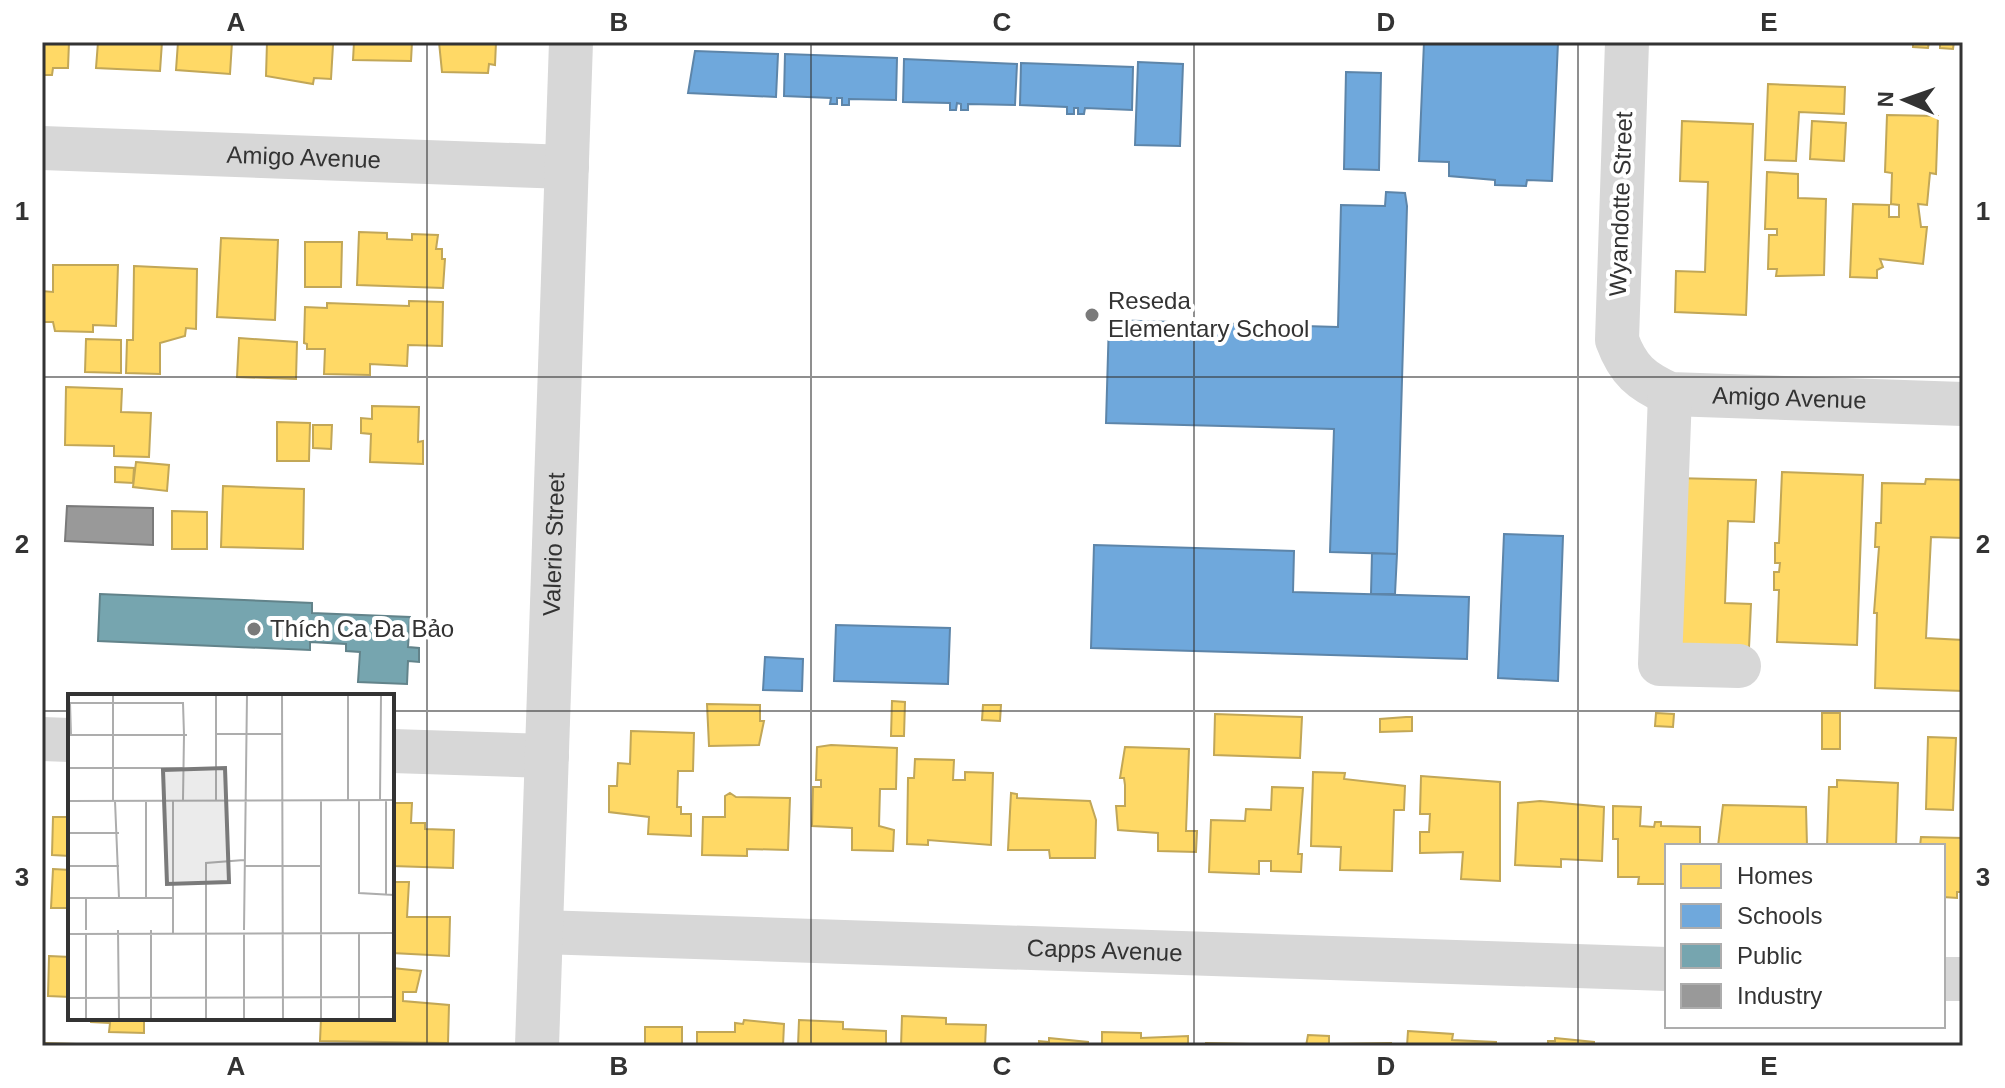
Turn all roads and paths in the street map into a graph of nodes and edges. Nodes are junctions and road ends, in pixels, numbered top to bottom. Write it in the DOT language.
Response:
graph roads {
  1 [pos="571,42"];
  2 [pos="1627,42"];
  3 [pos="42,148"];
  4 [pos="567,167"];
  5 [pos="1626,365"];
  6 [pos="1670,394"];
  7 [pos="1963,404"];
  8 [pos="1739,666"];
  9 [pos="42,739"];
  10 [pos="68,740"];
  11 [pos="394,751"];
  12 [pos="547,756"];
  13 [pos="541,932"];
  14 [pos="1665,969"];
  15 [pos="537,1046"];
  1 -- 4 [label="street, Valerio Street"];
  2 -- 5 [label="street, Wyandotte Street"];
  3 -- 4 [label="street, Amigo Avenue"];
  4 -- 12 [label="street, Valerio Street"];
  5 -- 6 [label="street, Amigo Avenue"];
  6 -- 7 [label="street, Amigo Avenue"];
  6 -- 8 [label="street"];
  9 -- 10 [label="street"];
  11 -- 12 [label="street"];
  12 -- 13 [label="street, Valerio Street"];
  13 -- 14 [label="street, Capps Avenue"];
  13 -- 15 [label="street, Valerio Street"];
}
